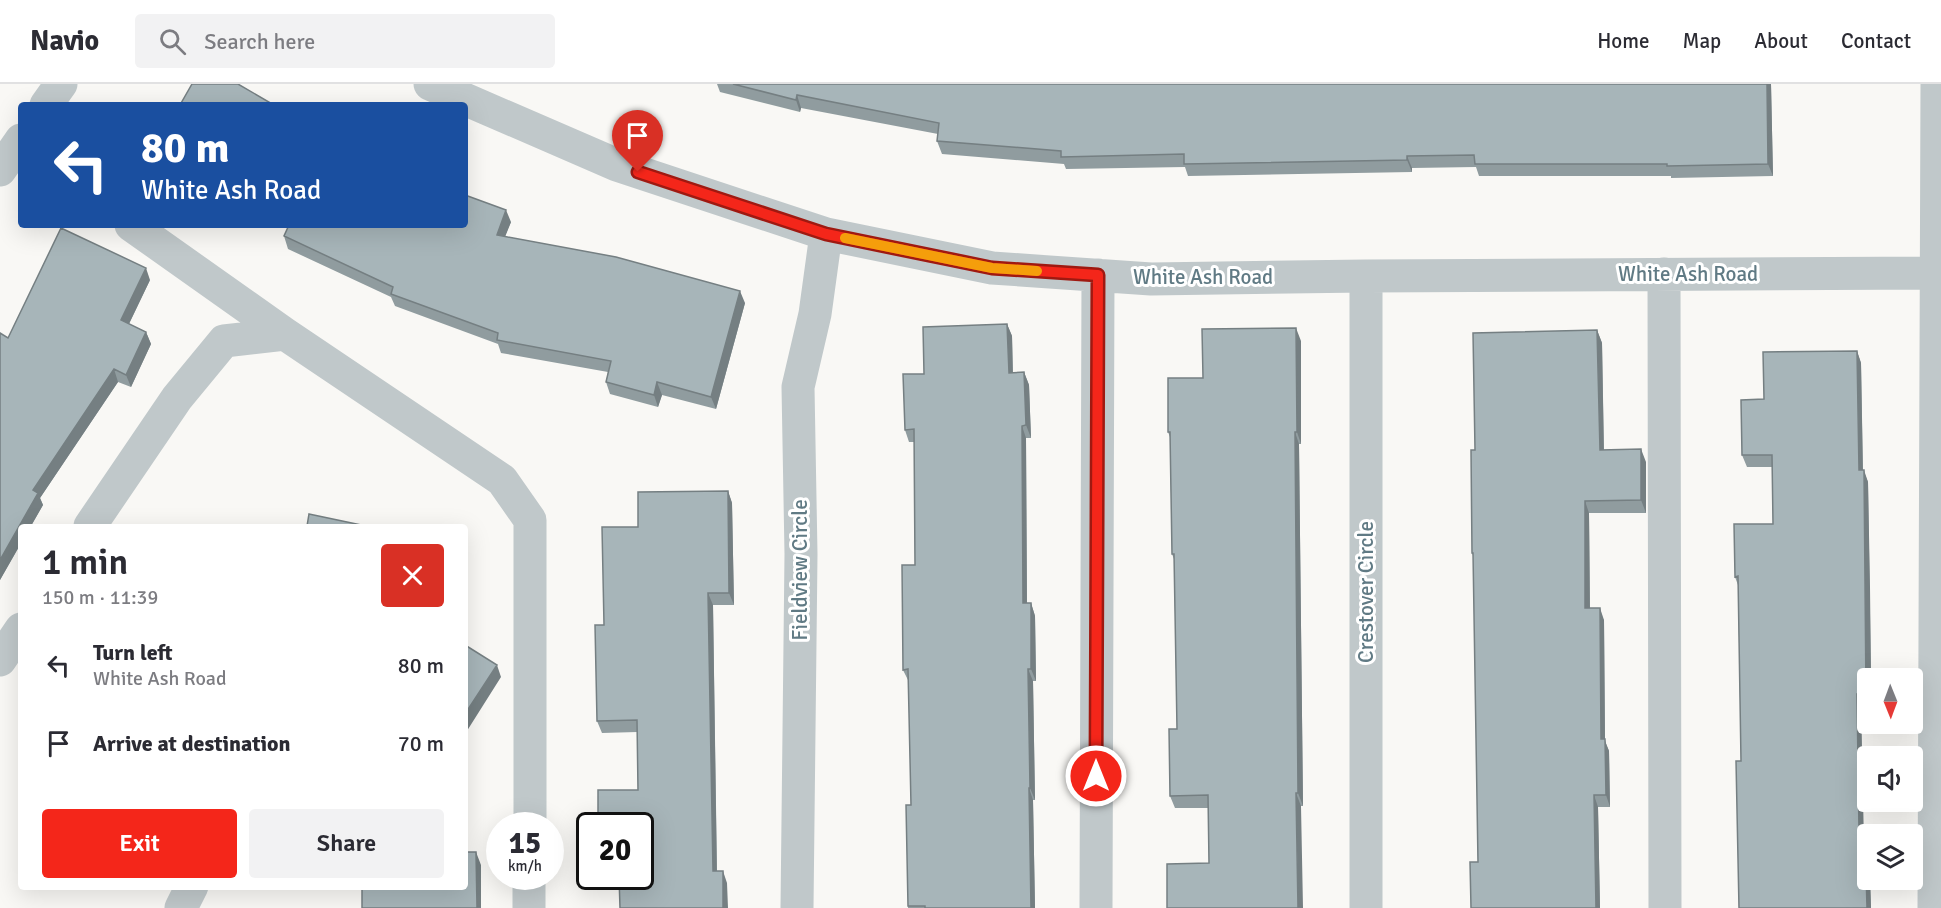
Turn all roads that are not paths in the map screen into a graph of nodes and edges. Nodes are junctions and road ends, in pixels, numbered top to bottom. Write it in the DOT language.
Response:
graph roads {
  1 [pos="61,84"];
  2 [pos="430,84"];
  3 [pos="1937,84"];
  4 [pos="48,102"];
  5 [pos="135,228"];
  6 [pos="826,234"];
  7 [pos="1935,273"];
  8 [pos="1664,274"];
  9 [pos="1098,275"];
  10 [pos="1366,276"];
  11 [pos="285,334"];
  12 [pos="91,524"];
  13 [pos="18,633"];
  14 [pos="0,660"];
  15 [pos="530,812"];
  16 [pos="190,890"];
  17 [pos="530,890"];
  18 [pos="181,908"];
  19 [pos="529,908"];
  20 [pos="797,908"];
  21 [pos="1096,908"];
  22 [pos="1366,908"];
  23 [pos="1665,908"];
  24 [pos="1934,908"];
  1 -- 4 [label="street"];
  2 -- 6 [label="street, White Ash Road"];
  3 -- 7 [label="street"];
  5 -- 11 [label="street"];
  6 -- 9 [label="street, White Ash Road"];
  6 -- 20 [label="street, Fieldview Circle"];
  7 -- 8 [label="street, White Ash Road"];
  7 -- 24 [label="street"];
  8 -- 10 [label="street, White Ash Road"];
  8 -- 23 [label="street"];
  9 -- 10 [label="street, White Ash Road"];
  9 -- 21 [label="street"];
  10 -- 22 [label="street, Crestover Circle"];
  11 -- 12 [label="street"];
  11 -- 15 [label="street"];
  13 -- 14 [label="street"];
  16 -- 18 [label="street"];
  17 -- 19 [label="street"];
}
